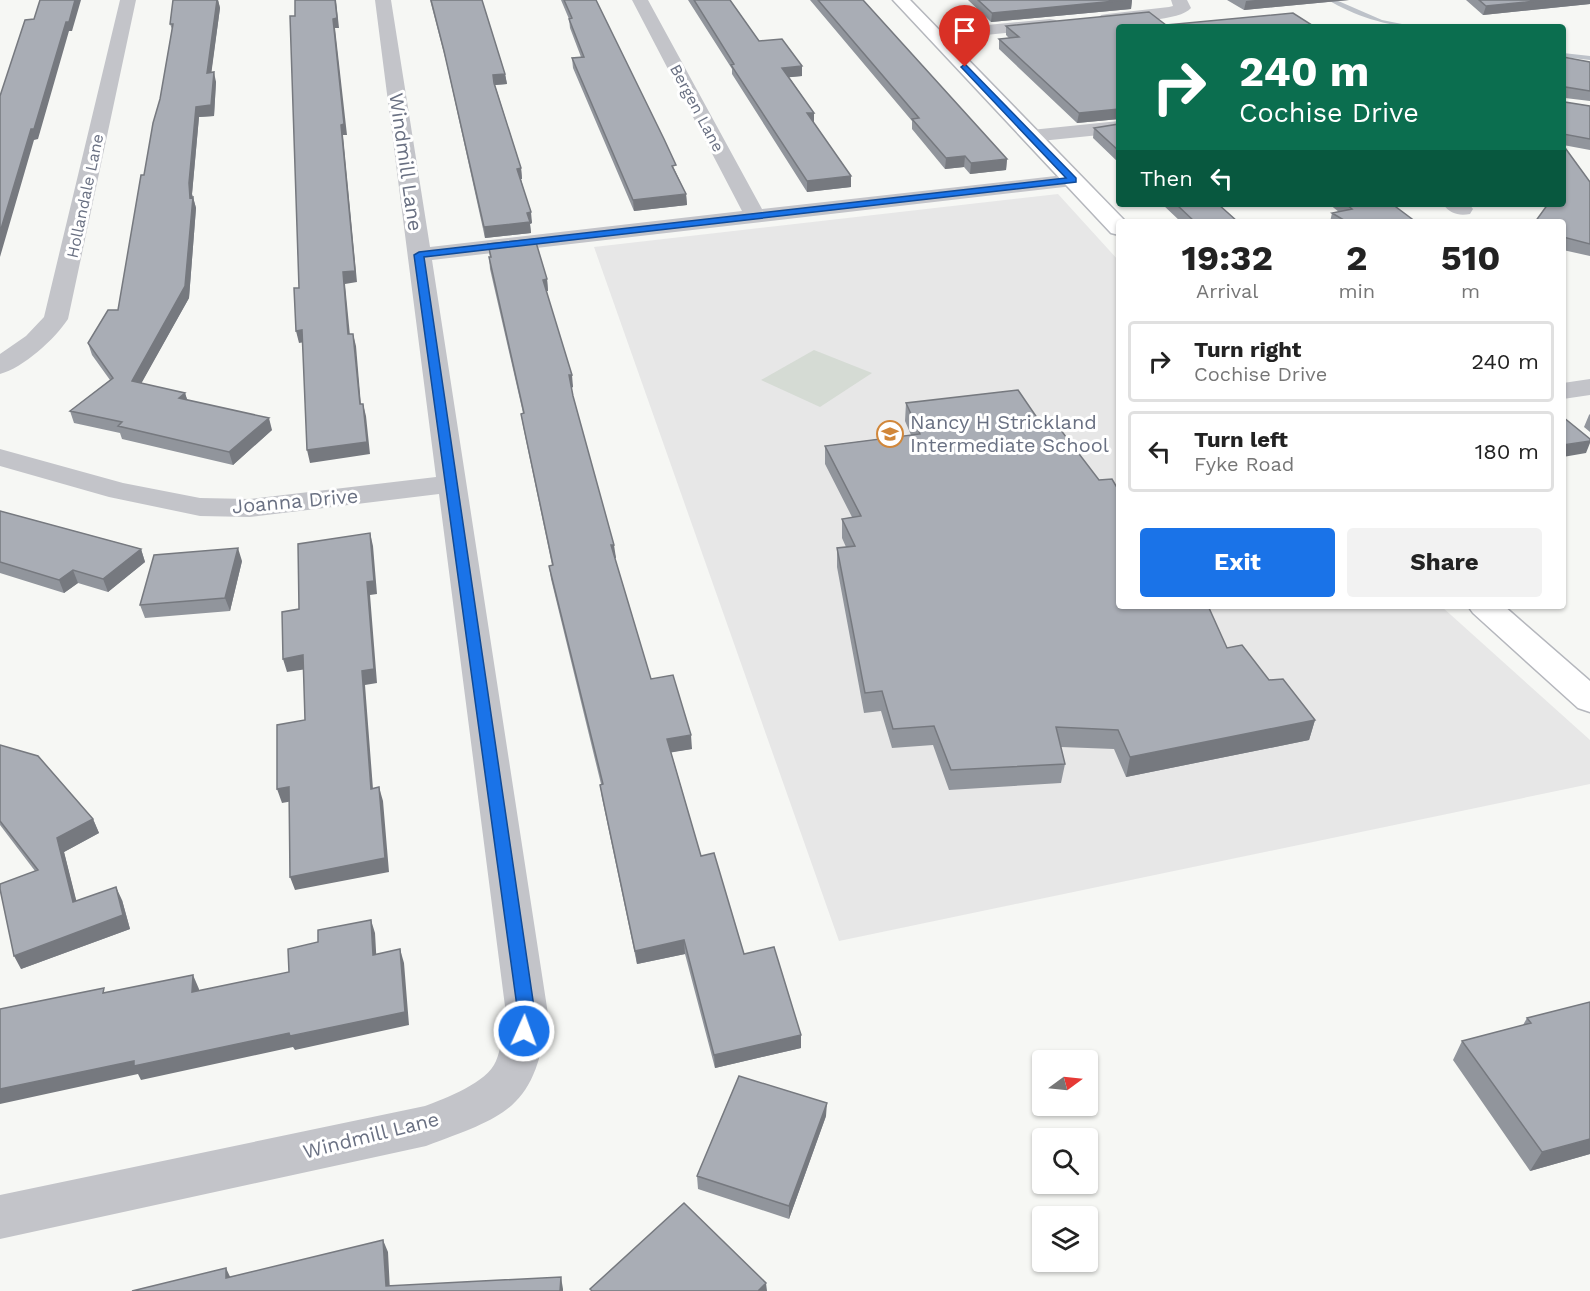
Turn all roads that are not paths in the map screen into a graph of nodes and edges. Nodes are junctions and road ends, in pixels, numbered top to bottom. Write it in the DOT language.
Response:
graph roads {
  1 [pos="128,0"];
  2 [pos="383,0"];
  3 [pos="640,0"];
  4 [pos="901,0"];
  5 [pos="1179,0"];
  6 [pos="1092,20"];
  7 [pos="1069,22"];
  8 [pos="935,35"];
  9 [pos="1116,127"];
  10 [pos="1031,136"];
  11 [pos="1073,180"];
  12 [pos="755,216"];
  13 [pos="1116,225"];
  14 [pos="419,255"];
  15 [pos="0,366"];
  16 [pos="1590,387"];
  17 [pos="1566,391"];
  18 [pos="0,457"];
  19 [pos="452,484"];
  20 [pos="1487,609"];
  21 [pos="1590,700"];
  22 [pos="0,1217"];
  1 -- 15 [label="street, Hollandale Lane"];
  2 -- 14 [label="street, Windmill Lane"];
  3 -- 12 [label="street, Bergen Lane"];
  4 -- 8 [label="street"];
  5 -- 6 [label="street"];
  7 -- 8 [label="street"];
  8 -- 10 [label="street"];
  9 -- 10 [label="street"];
  10 -- 11 [label="street"];
  11 -- 12 [label="street"];
  11 -- 13 [label="street"];
  12 -- 14 [label="street"];
  14 -- 19 [label="street, Windmill Lane"];
  16 -- 17 [label="street"];
  18 -- 19 [label="street, Joanna Drive"];
  19 -- 22 [label="street, Windmill Lane"];
  20 -- 21 [label="street"];
}
